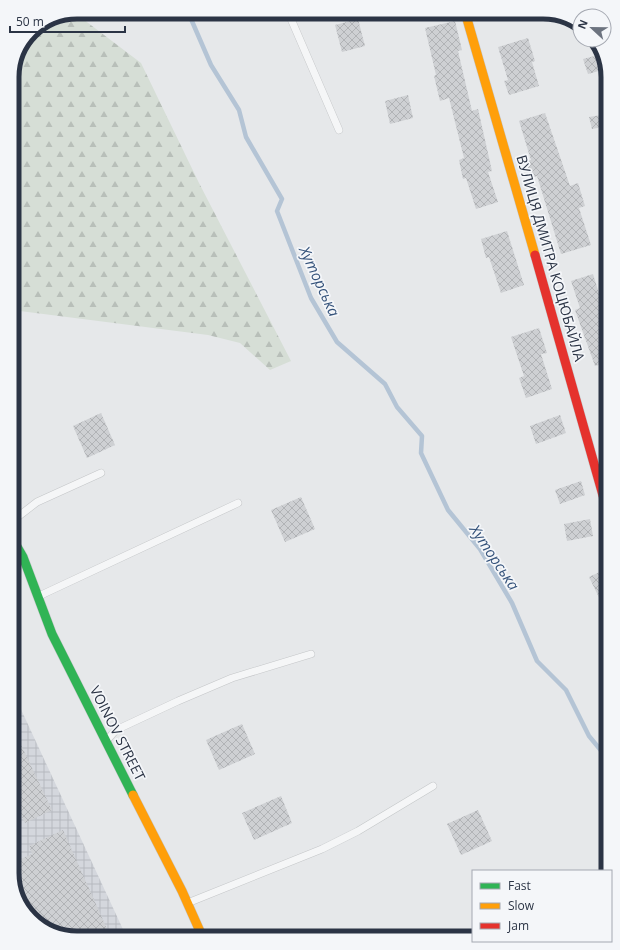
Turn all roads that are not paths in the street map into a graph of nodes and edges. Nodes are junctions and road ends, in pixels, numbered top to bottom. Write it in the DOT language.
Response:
graph roads {
  1 [pos="291,19"];
  2 [pos="468,19"];
  3 [pos="339,130"];
  4 [pos="101,473"];
  5 [pos="601,491"];
  6 [pos="238,503"];
  7 [pos="19,516"];
  8 [pos="19,549"];
  9 [pos="37,597"];
  10 [pos="311,654"];
  11 [pos="106,741"];
  12 [pos="433,786"];
  13 [pos="188,903"];
  14 [pos="200,931"];
  1 -- 3 [label="lane"];
  2 -- 5 [label="street, ВУЛИЦЯ ДМИТРА КОЦЮБАЙЛА"];
  4 -- 7 [label="lane"];
  6 -- 9 [label="lane"];
  8 -- 9 [label="street, VOINOV STREET"];
  9 -- 11 [label="street, VOINOV STREET"];
  10 -- 11 [label="lane"];
  11 -- 13 [label="street, VOINOV STREET"];
  12 -- 13 [label="lane"];
  13 -- 14 [label="street, VOINOV STREET"];
}
